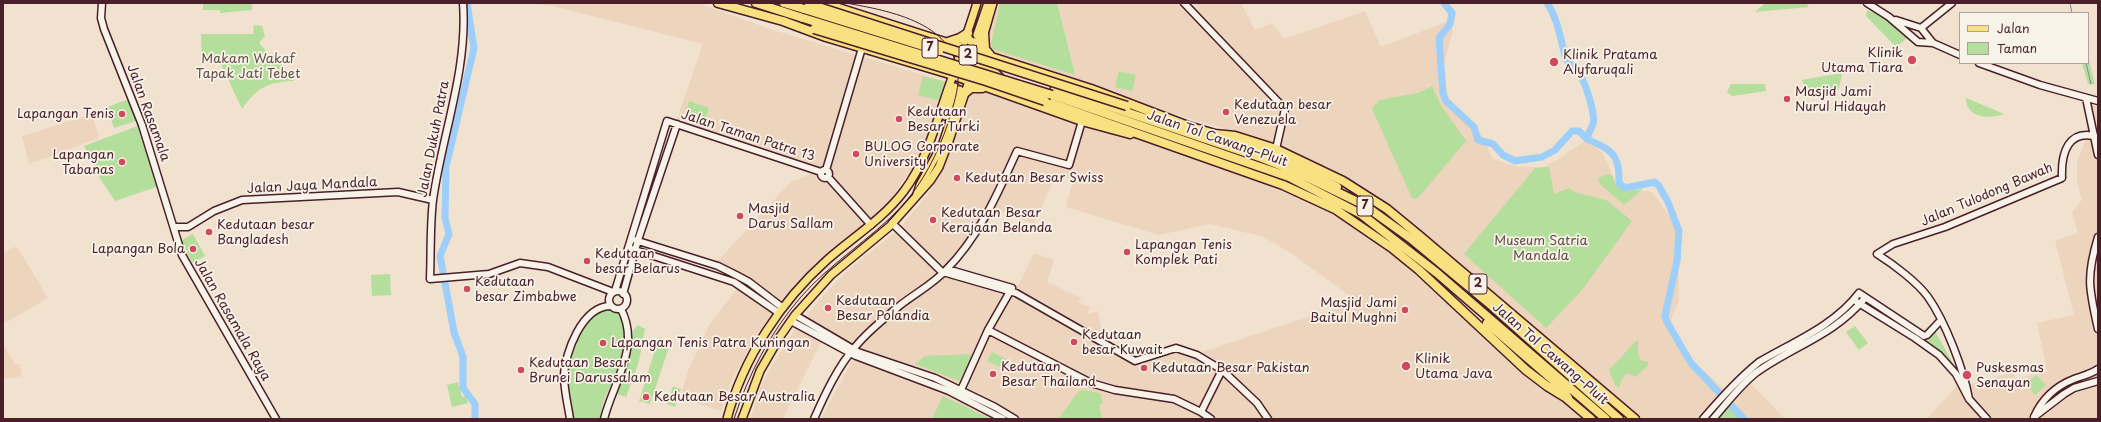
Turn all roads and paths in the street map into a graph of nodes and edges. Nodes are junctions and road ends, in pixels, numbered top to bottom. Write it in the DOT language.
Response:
graph roads {
  1 [pos="102,3"];
  2 [pos="463,3"];
  3 [pos="718,3"];
  4 [pos="756,3"];
  5 [pos="784,3"];
  6 [pos="823,3"];
  7 [pos="977,3"];
  8 [pos="982,3"];
  9 [pos="988,3"];
  10 [pos="992,3"];
  11 [pos="1184,3"];
  12 [pos="1867,3"];
  13 [pos="1952,3"];
  14 [pos="806,5"];
  15 [pos="1889,17"];
  16 [pos="793,25"];
  17 [pos="898,26"];
  18 [pos="1921,28"];
  19 [pos="974,34"];
  20 [pos="947,42"];
  21 [pos="1933,43"];
  22 [pos="963,47"];
  23 [pos="862,48"];
  24 [pos="979,52"];
  25 [pos="885,55"];
  26 [pos="990,55"];
  27 [pos="1959,55"];
  28 [pos="975,64"];
  29 [pos="1982,64"];
  30 [pos="1029,69"];
  31 [pos="1048,75"];
  32 [pos="960,85"];
  33 [pos="986,88"];
  34 [pos="1053,92"];
  35 [pos="1017,98"];
  36 [pos="2086,98"];
  37 [pos="2098,101"];
  38 [pos="1037,106"];
  39 [pos="1159,116"];
  40 [pos="1082,121"];
  41 [pos="678,124"];
  42 [pos="1215,134"];
  43 [pos="2095,137"];
  44 [pos="1150,138"];
  45 [pos="1276,149"];
  46 [pos="2098,155"];
  47 [pos="825,173"];
  48 [pos="433,200"];
  49 [pos="1364,205"];
  50 [pos="871,224"];
  51 [pos="891,225"];
  52 [pos="174,229"];
  53 [pos="2098,237"];
  54 [pos="631,239"];
  55 [pos="638,240"];
  56 [pos="629,248"];
  57 [pos="636,250"];
  58 [pos="943,271"];
  59 [pos="614,291"];
  60 [pos="1012,291"];
  61 [pos="623,294"];
  62 [pos="1462,294"];
  63 [pos="1866,298"];
  64 [pos="1854,300"];
  65 [pos="1860,304"];
  66 [pos="610,306"];
  67 [pos="622,309"];
  68 [pos="781,311"];
  69 [pos="793,318"];
  70 [pos="1940,323"];
  71 [pos="2098,329"];
  72 [pos="990,331"];
  73 [pos="852,351"];
  74 [pos="2098,369"];
  75 [pos="1222,370"];
  76 [pos="1961,379"];
  77 [pos="2098,381"];
  78 [pos="962,390"];
  79 [pos="1570,400"];
  80 [pos="1201,412"];
  81 [pos="2033,418"];
  82 [pos="276,419"];
  83 [pos="570,419"];
  84 [pos="604,419"];
  85 [pos="727,419"];
  86 [pos="742,419"];
  87 [pos="814,419"];
  88 [pos="1003,419"];
  89 [pos="1014,419"];
  90 [pos="1211,419"];
  91 [pos="1268,419"];
  92 [pos="1591,419"];
  93 [pos="1606,419"];
  94 [pos="1619,419"];
  95 [pos="1635,419"];
  96 [pos="1703,419"];
  97 [pos="1713,419"];
  98 [pos="1986,419"];
  1 -- 52 [label="street, Jalan Rasamala"];
  2 -- 48 [label="street, Jalan Dukuh Patra"];
  3 -- 16 [label="highway, 2"];
  4 -- 34 [label="highway, Jalan Tol Cawang–Pluit / 7, bridge"];
  5 -- 14 [label="highway, Jalan Tol Cawang–Pluit / 7"];
  6 -- 17 [label="highway, 2"];
  7 -- 19 [label="main road"];
  8 -- 19 [label="main road"];
  9 -- 19 [label="main road"];
  10 -- 19 [label="main road"];
  11 -- 45 [label="street"];
  12 -- 15 [label="street"];
  13 -- 18 [label="street"];
  14 -- 34 [label="highway, Jalan Tol Cawang–Pluit / 7, bridge"];
  14 -- 39 [label="highway, 2, bridge"];
  15 -- 18 [label="street"];
  15 -- 21 [label="street"];
  16 -- 23 [label="highway, 2"];
  16 -- 44 [label="highway, 2, bridge"];
  17 -- 20 [label="highway, 2"];
  17 -- 25 [label="highway"];
  18 -- 21 [label="street"];
  19 -- 20 [label="highway"];
  19 -- 22 [label="main road"];
  19 -- 24 [label="main road"];
  19 -- 26 [label="highway"];
  20 -- 22 [label="highway, 2"];
  21 -- 27 [label="street"];
  22 -- 24 [label="highway, 2"];
  22 -- 32 [label="main road"];
  23 -- 25 [label="highway, 2"];
  23 -- 47 [label="street"];
  24 -- 26 [label="highway, 2"];
  24 -- 28 [label="main road"];
  25 -- 32 [label="highway, 2"];
  26 -- 30 [label="highway, 2"];
  28 -- 32 [label="main road"];
  28 -- 35 [label="highway"];
  29 -- 36 [label="street"];
  30 -- 31 [label="highway, 2"];
  30 -- 35 [label="highway"];
  31 -- 38 [label="highway"];
  31 -- 39 [label="highway, 2"];
  32 -- 33 [label="highway, 2"];
  32 -- 33 [label="highway"];
  32 -- 50 [label="main road"];
  32 -- 51 [label="main road"];
  33 -- 35 [label="highway, 2"];
  34 -- 49 [label="highway, Jalan Tol Cawang–Pluit / 7"];
  34 -- 62 [label="highway, Jalan Tol Cawang–Pluit / 7"];
  35 -- 38 [label="highway, 2"];
  36 -- 37 [label="street"];
  36 -- 43 [label="street"];
  38 -- 40 [label="highway, 2"];
  39 -- 42 [label="highway, 2"];
  40 -- 44 [label="highway, 2"];
  40 -- 58 [label="street"];
  41 -- 47 [label="street, Jalan Taman Patra 13"];
  41 -- 54 [label="street, Jalan Taman Patra 13"];
  41 -- 55 [label="street"];
  42 -- 45 [label="highway, 2"];
  42 -- 49 [label="highway"];
  43 -- 46 [label="street"];
  43 -- 70 [label="street, Jalan Tulodong Bawah"];
  44 -- 79 [label="highway, 2"];
  45 -- 95 [label="highway, 2"];
  47 -- 50 [label="street"];
  48 -- 52 [label="street, Jalan Jaya Mandala"];
  48 -- 59 [label="street, Jalan Dukuh Patra"];
  49 -- 94 [label="highway, Jalan Tol Cawang–Pluit / 7"];
  50 -- 68 [label="main road"];
  51 -- 58 [label="street"];
  51 -- 69 [label="main road"];
  52 -- 82 [label="street, Jalan Rasamala Raya"];
  53 -- 71 [label="street"];
  54 -- 55 [label="street"];
  54 -- 56 [label="street"];
  55 -- 57 [label="street"];
  55 -- 68 [label="street"];
  56 -- 57 [label="street"];
  56 -- 59 [label="street"];
  57 -- 61 [label="street"];
  57 -- 68 [label="street"];
  58 -- 60 [label="street"];
  58 -- 73 [label="street"];
  59 -- 61 [label="street"];
  59 -- 66 [label="street"];
  60 -- 72 [label="street"];
  60 -- 75 [label="street"];
  61 -- 67 [label="street"];
  62 -- 79 [label="highway"];
  62 -- 93 [label="highway, Jalan Tol Cawang–Pluit / 7"];
  63 -- 64 [label="street"];
  63 -- 65 [label="street"];
  63 -- 70 [label="street"];
  64 -- 65 [label="street"];
  64 -- 96 [label="street"];
  65 -- 76 [label="street"];
  65 -- 97 [label="street"];
  66 -- 67 [label="street"];
  66 -- 83 [label="street"];
  67 -- 84 [label="street"];
  68 -- 85 [label="main road"];
  69 -- 73 [label="street"];
  69 -- 86 [label="main road"];
  70 -- 76 [label="street"];
  72 -- 78 [label="street"];
  72 -- 80 [label="street"];
  73 -- 78 [label="street"];
  73 -- 87 [label="street"];
  73 -- 88 [label="street"];
  74 -- 81 [label="street"];
  75 -- 80 [label="street"];
  75 -- 91 [label="street"];
  76 -- 98 [label="street"];
  77 -- 81 [label="street"];
  78 -- 89 [label="street"];
  79 -- 92 [label="highway, 2"];
  80 -- 90 [label="street"];
}
